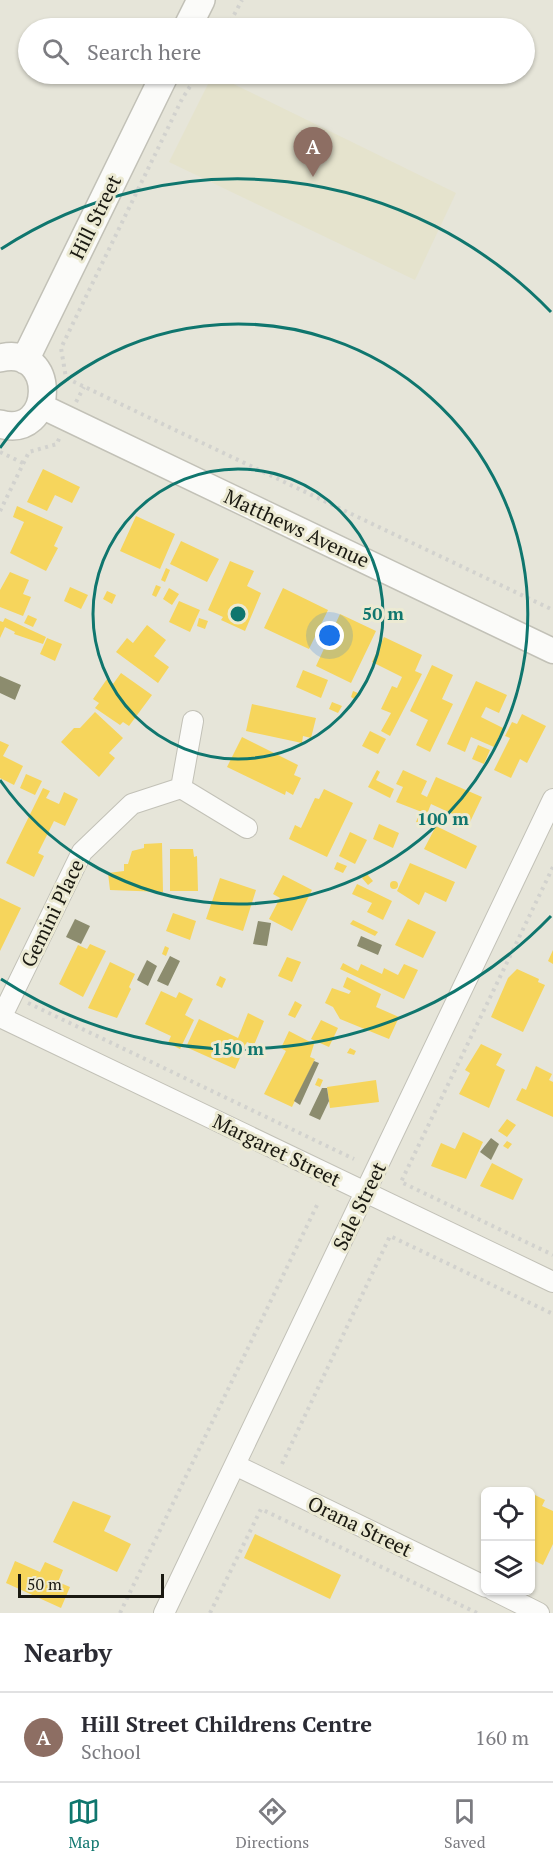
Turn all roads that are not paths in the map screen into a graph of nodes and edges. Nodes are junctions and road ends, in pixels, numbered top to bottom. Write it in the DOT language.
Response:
graph roads {
  1 [pos="201,0"];
  2 [pos="192,18"];
  3 [pos="160,84"];
  4 [pos="12,359"];
  5 [pos="41,406"];
  6 [pos="0,424"];
  7 [pos="553,651"];
  8 [pos="193,721"];
  9 [pos="181,788"];
  10 [pos="553,799"];
  11 [pos="247,828"];
  12 [pos="0,1018"];
  13 [pos="365,1192"];
  14 [pos="553,1282"];
  15 [pos="235,1465"];
  16 [pos="481,1585"];
  17 [pos="503,1595"];
  18 [pos="164,1613"];
  19 [pos="539,1613"];
  1 -- 2 [label="main road"];
  3 -- 4 [label="main road, Hill Street"];
  4 -- 5 [label="main road"];
  5 -- 6 [label="main road"];
  5 -- 7 [label="street, Matthews Avenue"];
  8 -- 9 [label="street"];
  9 -- 11 [label="street"];
  9 -- 12 [label="street, Gemini Place"];
  10 -- 13 [label="street, Sale Street"];
  12 -- 13 [label="street, Margaret Street"];
  13 -- 14 [label="street, Margaret Street"];
  13 -- 15 [label="street, Sale Street"];
  15 -- 16 [label="street, Orana Street"];
  15 -- 18 [label="street, Sale Street"];
  17 -- 19 [label="street"];
}
